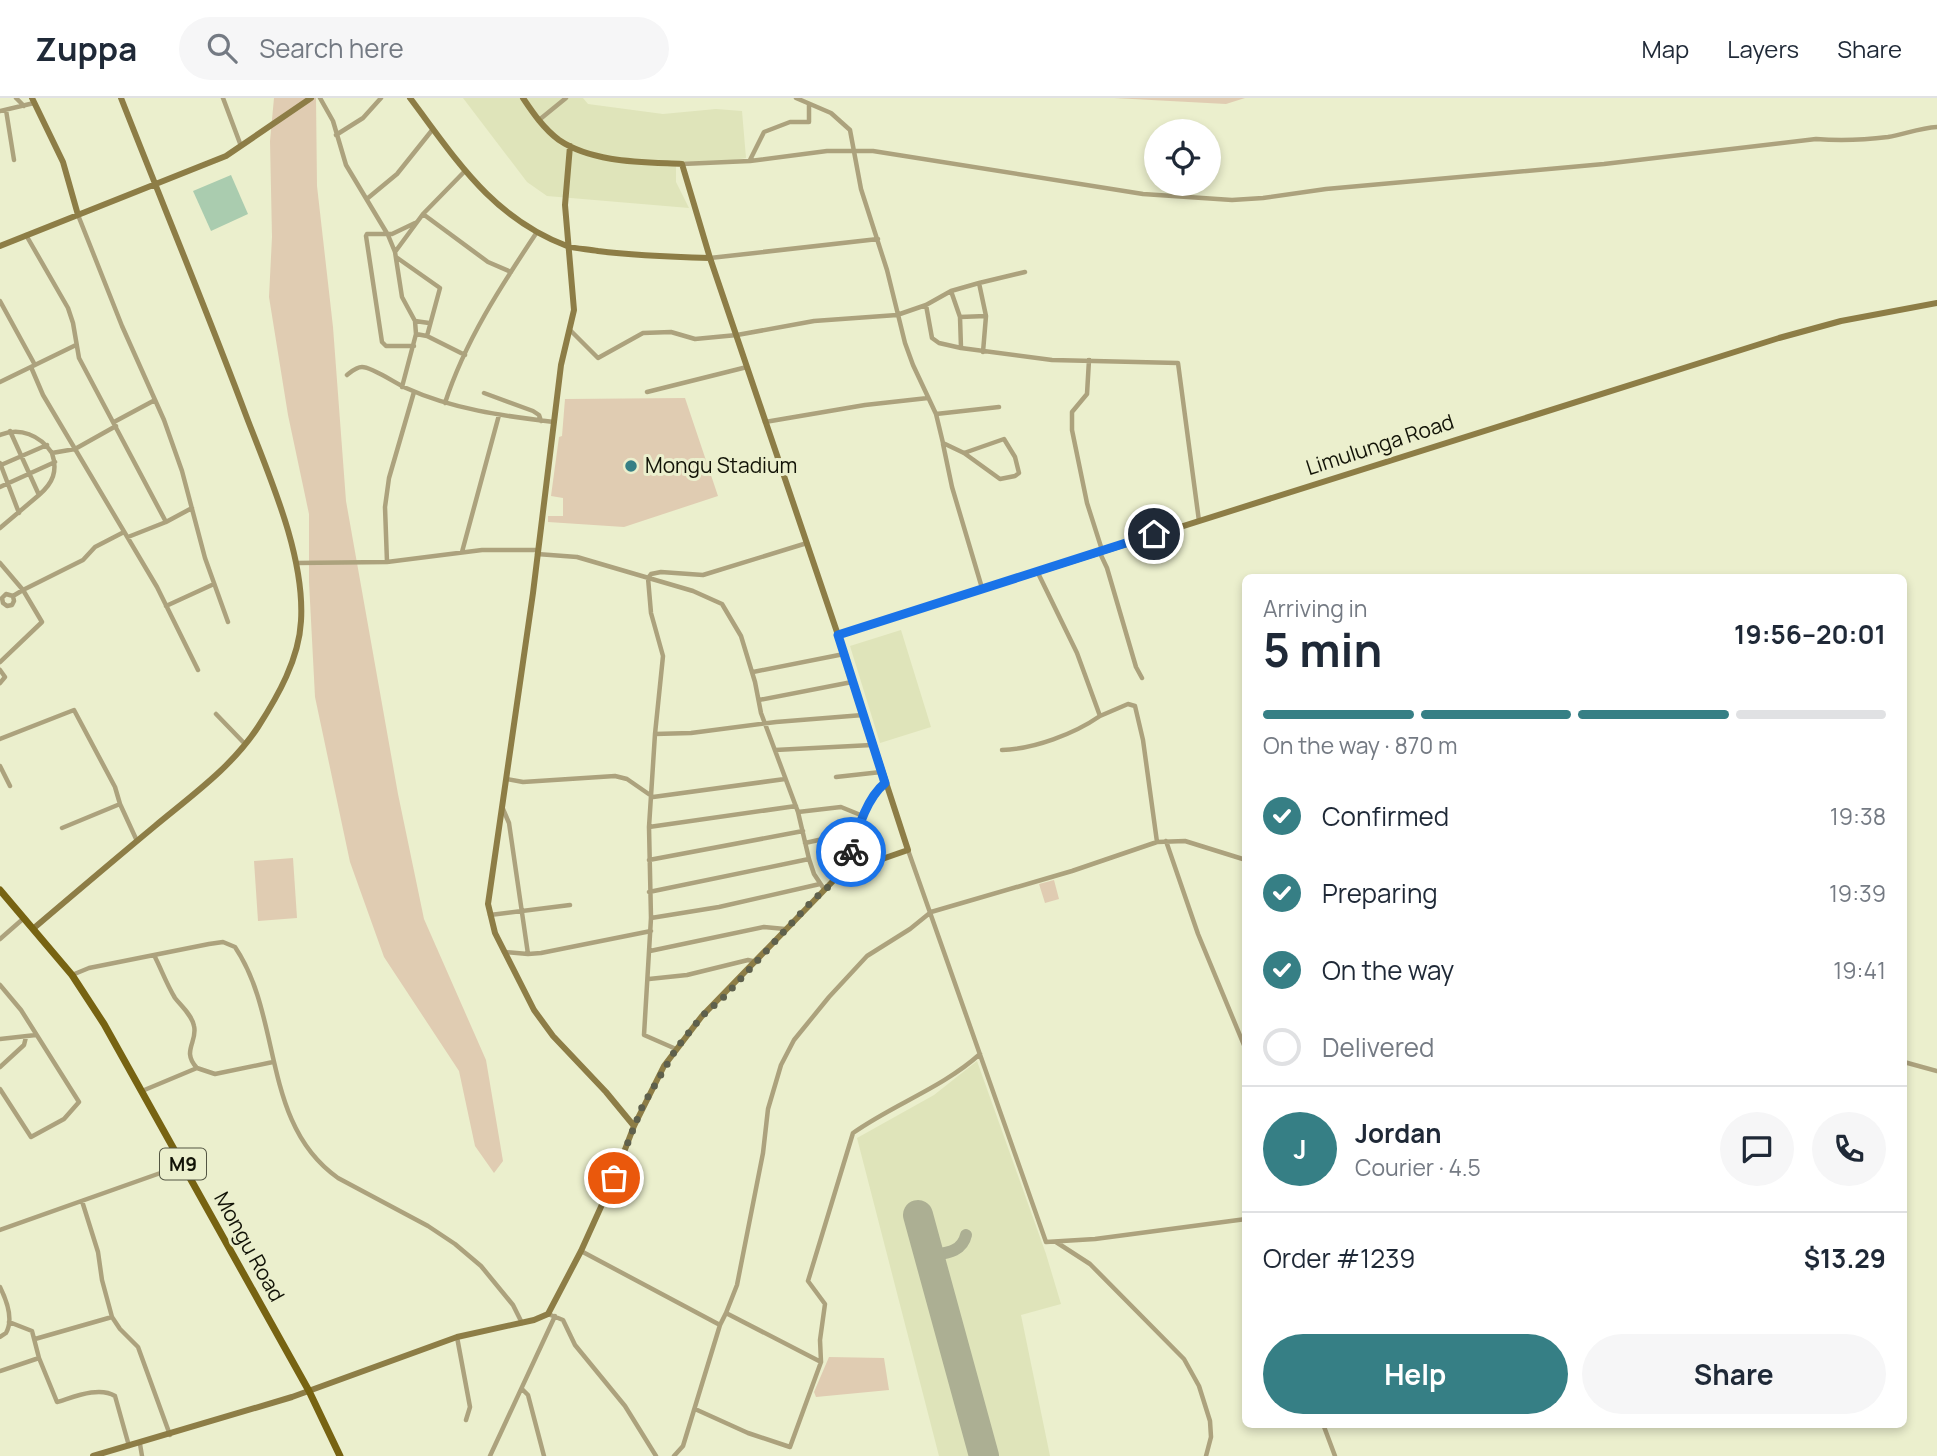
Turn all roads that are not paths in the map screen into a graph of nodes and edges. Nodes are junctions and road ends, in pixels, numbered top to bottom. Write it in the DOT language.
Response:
graph roads {
  1 [pos="16,98"];
  2 [pos="121,98"];
  3 [pos="223,98"];
  4 [pos="311,98"];
  5 [pos="320,98"];
  6 [pos="381,98"];
  7 [pos="410,98"];
  8 [pos="523,98"];
  9 [pos="566,98"];
  10 [pos="796,98"];
  11 [pos="33,100"];
  12 [pos="809,104"];
  13 [pos="24,106"];
  14 [pos="3,111"];
  15 [pos="539,120"];
  16 [pos="1937,127"];
  17 [pos="433,129"];
  18 [pos="336,135"];
  19 [pos="241,146"];
  20 [pos="570,146"];
  21 [pos="852,151"];
  22 [pos="14,160"];
  23 [pos="750,160"];
  24 [pos="682,164"];
  25 [pos="464,172"];
  26 [pos="155,185"];
  27 [pos="368,198"];
  28 [pos="423,214"];
  29 [pos="78,215"];
  30 [pos="415,223"];
  31 [pos="537,231"];
  32 [pos="26,235"];
  33 [pos="388,235"];
  34 [pos="878,239"];
  35 [pos="0,246"];
  36 [pos="569,247"];
  37 [pos="395,255"];
  38 [pos="710,258"];
  39 [pos="511,272"];
  40 [pos="1025,272"];
  41 [pos="979,284"];
  42 [pos="951,291"];
  43 [pos="0,301"];
  44 [pos="1937,303"];
  45 [pos="926,305"];
  46 [pos="898,315"];
  47 [pos="986,316"];
  48 [pos="960,317"];
  49 [pos="415,321"];
  50 [pos="429,323"];
  51 [pos="570,330"];
  52 [pos="416,334"];
  53 [pos="737,335"];
  54 [pos="427,336"];
  55 [pos="76,345"];
  56 [pos="414,346"];
  57 [pos="961,348"];
  58 [pos="983,352"];
  59 [pos="465,355"];
  60 [pos="1089,360"];
  61 [pos="33,366"];
  62 [pos="747,367"];
  63 [pos="347,374"];
  64 [pos="0,382"];
  65 [pos="402,387"];
  66 [pos="414,392"];
  67 [pos="647,392"];
  68 [pos="484,393"];
  69 [pos="929,398"];
  70 [pos="155,400"];
  71 [pos="445,403"];
  72 [pos="999,407"];
  73 [pos="936,414"];
  74 [pos="499,415"];
  75 [pos="541,421"];
  76 [pos="554,422"];
  77 [pos="765,422"];
  78 [pos="115,424"];
  79 [pos="10,431"];
  80 [pos="0,434"];
  81 [pos="943,443"];
  82 [pos="47,445"];
  83 [pos="75,449"];
  84 [pos="52,453"];
  85 [pos="964,453"];
  86 [pos="22,456"];
  87 [pos="55,462"];
  88 [pos="0,464"];
  89 [pos="30,474"];
  90 [pos="8,483"];
  91 [pos="0,487"];
  92 [pos="39,495"];
  93 [pos="192,508"];
  94 [pos="19,513"];
  95 [pos="166,522"];
  96 [pos="1199,522"];
  97 [pos="0,528"];
  98 [pos="126,535"];
  99 [pos="807,543"];
  100 [pos="1101,551"];
  101 [pos="462,552"];
  102 [pos="537,552"];
  103 [pos="387,562"];
  104 [pos="0,563"];
  105 [pos="295,563"];
  106 [pos="1037,571"];
  107 [pos="648,578"];
  108 [pos="214,584"];
  109 [pos="982,588"];
  110 [pos="23,590"];
  111 [pos="2,595"];
  112 [pos="13,596"];
  113 [pos="166,606"];
  114 [pos="228,622"];
  115 [pos="838,635"];
  116 [pos="844,654"];
  117 [pos="0,662"];
  118 [pos="0,670"];
  119 [pos="198,670"];
  120 [pos="753,673"];
  121 [pos="1142,678"];
  122 [pos="852,682"];
  123 [pos="0,683"];
  124 [pos="759,700"];
  125 [pos="216,714"];
  126 [pos="863,715"];
  127 [pos="1100,716"];
  128 [pos="765,723"];
  129 [pos="655,734"];
  130 [pos="0,739"];
  131 [pos="245,744"];
  132 [pos="872,746"];
  133 [pos="775,750"];
  134 [pos="1002,750"];
  135 [pos="0,766"];
  136 [pos="881,772"];
  137 [pos="836,777"];
  138 [pos="507,779"];
  139 [pos="785,779"];
  140 [pos="885,783"];
  141 [pos="10,786"];
  142 [pos="653,797"];
  143 [pos="120,804"];
  144 [pos="503,808"];
  145 [pos="797,809"];
  146 [pos="863,816"];
  147 [pos="649,827"];
  148 [pos="62,828"];
  149 [pos="803,831"];
  150 [pos="856,835"];
  151 [pos="137,841"];
  152 [pos="1166,841"];
  153 [pos="1157,842"];
  154 [pos="805,843"];
  155 [pos="908,849"];
  156 [pos="809,859"];
  157 [pos="1242,859"];
  158 [pos="649,860"];
  159 [pos="844,873"];
  160 [pos="822,886"];
  161 [pos="0,890"];
  162 [pos="649,892"];
  163 [pos="570,905"];
  164 [pos="520,910"];
  165 [pos="931,912"];
  166 [pos="491,915"];
  167 [pos="25,918"];
  168 [pos="651,918"];
  169 [pos="34,928"];
  170 [pos="785,929"];
  171 [pos="651,931"];
  172 [pos="0,939"];
  173 [pos="503,951"];
  174 [pos="650,951"];
  175 [pos="528,954"];
  176 [pos="155,957"];
  177 [pos="757,962"];
  178 [pos="72,975"];
  179 [pos="649,978"];
  180 [pos="0,985"];
  181 [pos="36,1035"];
  182 [pos="26,1037"];
  183 [pos="0,1039"];
  184 [pos="1242,1040"];
  185 [pos="676,1049"];
  186 [pos="980,1054"];
  187 [pos="273,1062"];
  188 [pos="1907,1063"];
  189 [pos="0,1067"];
  190 [pos="197,1068"];
  191 [pos="1937,1071"];
  192 [pos="0,1088"];
  193 [pos="142,1091"];
  194 [pos="634,1126"];
  195 [pos="183,1165"];
  196 [pos="82,1201"];
  197 [pos="1242,1220"];
  198 [pos="0,1230"];
  199 [pos="1056,1242"];
  200 [pos="581,1251"];
  201 [pos="0,1287"];
  202 [pos="726,1313"];
  203 [pos="552,1315"];
  204 [pos="112,1317"];
  205 [pos="9,1322"];
  206 [pos="522,1323"];
  207 [pos="720,1325"];
  208 [pos="0,1337"];
  209 [pos="457,1338"];
  210 [pos="35,1339"];
  211 [pos="39,1358"];
  212 [pos="821,1362"];
  213 [pos="0,1371"];
  214 [pos="522,1389"];
  215 [pos="309,1391"];
  216 [pos="695,1409"];
  217 [pos="466,1420"];
  218 [pos="1324,1428"];
  219 [pos="170,1435"];
  220 [pos="140,1444"];
  221 [pos="129,1446"];
  222 [pos="93,1456"];
  223 [pos="142,1456"];
  224 [pos="340,1456"];
  225 [pos="490,1456"];
  226 [pos="544,1456"];
  227 [pos="656,1456"];
  228 [pos="674,1456"];
  229 [pos="1206,1456"];
  230 [pos="1335,1456"];
  1 -- 13 [label="street"];
  2 -- 26 [label="main road"];
  3 -- 19 [label="street"];
  4 -- 19 [label="main road"];
  5 -- 18 [label="street"];
  6 -- 18 [label="street"];
  7 -- 17 [label="main road"];
  8 -- 15 [label="main road"];
  9 -- 15 [label="street"];
  10 -- 12 [label="street"];
  11 -- 13 [label="street"];
  11 -- 29 [label="main road"];
  12 -- 21 [label="street"];
  12 -- 23 [label="street"];
  13 -- 14 [label="street"];
  14 -- 22 [label="street"];
  15 -- 20 [label="main road"];
  16 -- 21 [label="street"];
  17 -- 25 [label="main road"];
  17 -- 27 [label="street"];
  18 -- 27 [label="street"];
  19 -- 26 [label="main road"];
  20 -- 24 [label="main road"];
  20 -- 36 [label="main road"];
  21 -- 23 [label="street"];
  21 -- 34 [label="street"];
  23 -- 24 [label="street"];
  24 -- 38 [label="main road"];
  25 -- 28 [label="street"];
  25 -- 31 [label="main road"];
  26 -- 29 [label="main road"];
  26 -- 105 [label="main road"];
  27 -- 33 [label="street"];
  28 -- 30 [label="street"];
  28 -- 39 [label="street"];
  29 -- 32 [label="main road"];
  29 -- 70 [label="street"];
  30 -- 33 [label="street"];
  30 -- 37 [label="street"];
  31 -- 36 [label="main road"];
  31 -- 39 [label="street"];
  32 -- 35 [label="main road"];
  32 -- 55 [label="street"];
  33 -- 37 [label="street"];
  33 -- 56 [label="street"];
  34 -- 38 [label="street"];
  34 -- 46 [label="street"];
  36 -- 38 [label="main road"];
  36 -- 51 [label="main road"];
  37 -- 49 [label="street"];
  37 -- 50 [label="street"];
  38 -- 53 [label="main road"];
  39 -- 59 [label="street"];
  40 -- 41 [label="street"];
  41 -- 42 [label="street"];
  41 -- 47 [label="street"];
  42 -- 45 [label="street"];
  42 -- 48 [label="street"];
  43 -- 61 [label="street"];
  44 -- 96 [label="main road, Limulunga Road"];
  45 -- 46 [label="street"];
  45 -- 57 [label="street"];
  46 -- 53 [label="street"];
  46 -- 69 [label="street"];
  47 -- 48 [label="street"];
  47 -- 58 [label="street"];
  48 -- 57 [label="street"];
  49 -- 50 [label="street"];
  49 -- 52 [label="street"];
  50 -- 54 [label="street"];
  51 -- 53 [label="street"];
  51 -- 76 [label="main road"];
  52 -- 54 [label="street"];
  52 -- 56 [label="street"];
  53 -- 62 [label="main road"];
  54 -- 59 [label="street"];
  55 -- 61 [label="street"];
  55 -- 78 [label="street"];
  56 -- 65 [label="street"];
  57 -- 58 [label="street"];
  58 -- 60 [label="street"];
  59 -- 71 [label="street"];
  60 -- 96 [label="street"];
  60 -- 100 [label="street"];
  61 -- 64 [label="street"];
  61 -- 83 [label="street"];
  62 -- 67 [label="street"];
  62 -- 77 [label="main road"];
  63 -- 65 [label="street"];
  65 -- 66 [label="street"];
  66 -- 71 [label="street"];
  66 -- 103 [label="street"];
  68 -- 75 [label="street"];
  69 -- 73 [label="street"];
  69 -- 77 [label="street"];
  70 -- 78 [label="street"];
  70 -- 93 [label="street"];
  71 -- 74 [label="street"];
  72 -- 73 [label="street"];
  73 -- 81 [label="street"];
  74 -- 75 [label="street"];
  74 -- 101 [label="street"];
  75 -- 76 [label="street"];
  76 -- 102 [label="main road"];
  77 -- 99 [label="main road"];
  78 -- 83 [label="street"];
  78 -- 95 [label="street"];
  79 -- 80 [label="street"];
  79 -- 82 [label="street"];
  79 -- 86 [label="street"];
  81 -- 85 [label="street"];
  81 -- 109 [label="street"];
  82 -- 84 [label="street"];
  82 -- 86 [label="street"];
  83 -- 84 [label="street"];
  83 -- 98 [label="street"];
  84 -- 87 [label="street"];
  85 -- 85 [label="street"];
  86 -- 88 [label="street"];
  86 -- 89 [label="street"];
  87 -- 89 [label="street"];
  87 -- 92 [label="street"];
  88 -- 90 [label="street"];
  89 -- 90 [label="street"];
  89 -- 92 [label="street"];
  90 -- 91 [label="street"];
  90 -- 94 [label="street"];
  92 -- 94 [label="street"];
  93 -- 95 [label="street"];
  93 -- 108 [label="street"];
  94 -- 97 [label="street"];
  95 -- 98 [label="street"];
  96 -- 100 [label="main road, Limulunga Road"];
  98 -- 110 [label="street"];
  98 -- 113 [label="street"];
  99 -- 107 [label="street"];
  99 -- 115 [label="main road"];
  100 -- 106 [label="main road, Limulunga Road"];
  100 -- 121 [label="street"];
  101 -- 102 [label="street"];
  101 -- 103 [label="street"];
  102 -- 107 [label="street"];
  102 -- 138 [label="main road"];
  103 -- 105 [label="street"];
  104 -- 110 [label="street"];
  105 -- 131 [label="main road"];
  106 -- 109 [label="main road, Limulunga Road"];
  106 -- 127 [label="street"];
  107 -- 120 [label="street"];
  107 -- 129 [label="street"];
  108 -- 113 [label="street"];
  108 -- 114 [label="street"];
  109 -- 115 [label="main road, Limulunga Road"];
  110 -- 112 [label="street"];
  110 -- 117 [label="street"];
  111 -- 112 [label="street"];
  111 -- 112 [label="street"];
  113 -- 119 [label="street"];
  115 -- 116 [label="main road"];
  116 -- 120 [label="street"];
  116 -- 122 [label="main road"];
  118 -- 123 [label="street"];
  120 -- 124 [label="street"];
  122 -- 124 [label="street"];
  122 -- 126 [label="main road"];
  124 -- 128 [label="street"];
  125 -- 131 [label="street"];
  126 -- 128 [label="street"];
  126 -- 132 [label="main road"];
  127 -- 134 [label="street"];
  127 -- 153 [label="street"];
  128 -- 129 [label="street"];
  128 -- 133 [label="street"];
  129 -- 142 [label="street"];
  130 -- 143 [label="street"];
  131 -- 151 [label="main road"];
  132 -- 133 [label="street"];
  132 -- 136 [label="main road"];
  133 -- 139 [label="street"];
  135 -- 141 [label="street"];
  136 -- 137 [label="street"];
  136 -- 140 [label="main road"];
  138 -- 142 [label="street"];
  138 -- 144 [label="main road"];
  139 -- 142 [label="street"];
  139 -- 145 [label="street"];
  140 -- 146 [label="street"];
  140 -- 155 [label="main road"];
  142 -- 147 [label="street"];
  143 -- 148 [label="street"];
  143 -- 151 [label="street"];
  144 -- 164 [label="street"];
  144 -- 166 [label="main road"];
  145 -- 146 [label="street"];
  145 -- 147 [label="street"];
  145 -- 149 [label="street"];
  146 -- 150 [label="street"];
  147 -- 158 [label="street"];
  149 -- 154 [label="street"];
  149 -- 158 [label="street"];
  150 -- 154 [label="street"];
  150 -- 159 [label="street"];
  151 -- 169 [label="main road"];
  152 -- 153 [label="street"];
  152 -- 157 [label="street"];
  152 -- 184 [label="street"];
  153 -- 165 [label="street"];
  154 -- 156 [label="street"];
  155 -- 159 [label="main road"];
  155 -- 165 [label="street"];
  156 -- 160 [label="street"];
  156 -- 162 [label="street"];
  158 -- 162 [label="street"];
  159 -- 160 [label="main road"];
  160 -- 168 [label="street"];
  160 -- 170 [label="main road"];
  161 -- 167 [label="main road, Mongu Road / M9"];
  162 -- 168 [label="street"];
  163 -- 164 [label="street"];
  164 -- 166 [label="street"];
  164 -- 175 [label="street"];
  165 -- 186 [label="street"];
  165 -- 202 [label="street"];
  166 -- 173 [label="main road"];
  167 -- 169 [label="main road, Mongu Road / M9"];
  167 -- 172 [label="street"];
  168 -- 171 [label="street"];
  169 -- 178 [label="main road, Mongu Road / M9"];
  170 -- 174 [label="street"];
  170 -- 177 [label="main road"];
  171 -- 174 [label="street"];
  171 -- 175 [label="street"];
  173 -- 175 [label="street"];
  173 -- 194 [label="main road"];
  174 -- 179 [label="street"];
  176 -- 178 [label="street"];
  176 -- 187 [label="street"];
  176 -- 190 [label="street"];
  177 -- 179 [label="street"];
  177 -- 185 [label="main road"];
  178 -- 193 [label="main road, Mongu Road / M9"];
  179 -- 185 [label="street"];
  180 -- 181 [label="street"];
  181 -- 182 [label="street"];
  181 -- 192 [label="street"];
  182 -- 183 [label="street"];
  182 -- 189 [label="street"];
  185 -- 194 [label="main road"];
  186 -- 199 [label="street"];
  186 -- 212 [label="street"];
  187 -- 190 [label="street"];
  187 -- 206 [label="street"];
  188 -- 191 [label="street"];
  190 -- 193 [label="street"];
  193 -- 195 [label="main road, Mongu Road / M9"];
  194 -- 200 [label="main road"];
  195 -- 196 [label="street"];
  195 -- 215 [label="main road, Mongu Road / M9"];
  196 -- 198 [label="street"];
  196 -- 204 [label="street"];
  197 -- 199 [label="street"];
  199 -- 229 [label="street"];
  200 -- 203 [label="main road"];
  200 -- 207 [label="street"];
  201 -- 205 [label="street"];
  202 -- 207 [label="street"];
  202 -- 212 [label="street"];
  203 -- 206 [label="main road"];
  203 -- 214 [label="street"];
  203 -- 227 [label="street"];
  204 -- 210 [label="street"];
  204 -- 219 [label="street"];
  205 -- 208 [label="street"];
  205 -- 210 [label="street"];
  206 -- 209 [label="main road"];
  207 -- 216 [label="street"];
  209 -- 215 [label="main road"];
  209 -- 217 [label="street"];
  210 -- 211 [label="street"];
  211 -- 213 [label="street"];
  211 -- 221 [label="street"];
  212 -- 216 [label="street"];
  214 -- 225 [label="street"];
  214 -- 226 [label="street"];
  215 -- 219 [label="main road"];
  215 -- 224 [label="main road, Mongu Road / M9"];
  216 -- 228 [label="street"];
  218 -- 230 [label="street"];
  219 -- 220 [label="main road"];
  220 -- 221 [label="main road"];
  220 -- 223 [label="street"];
  221 -- 222 [label="main road"];
}
